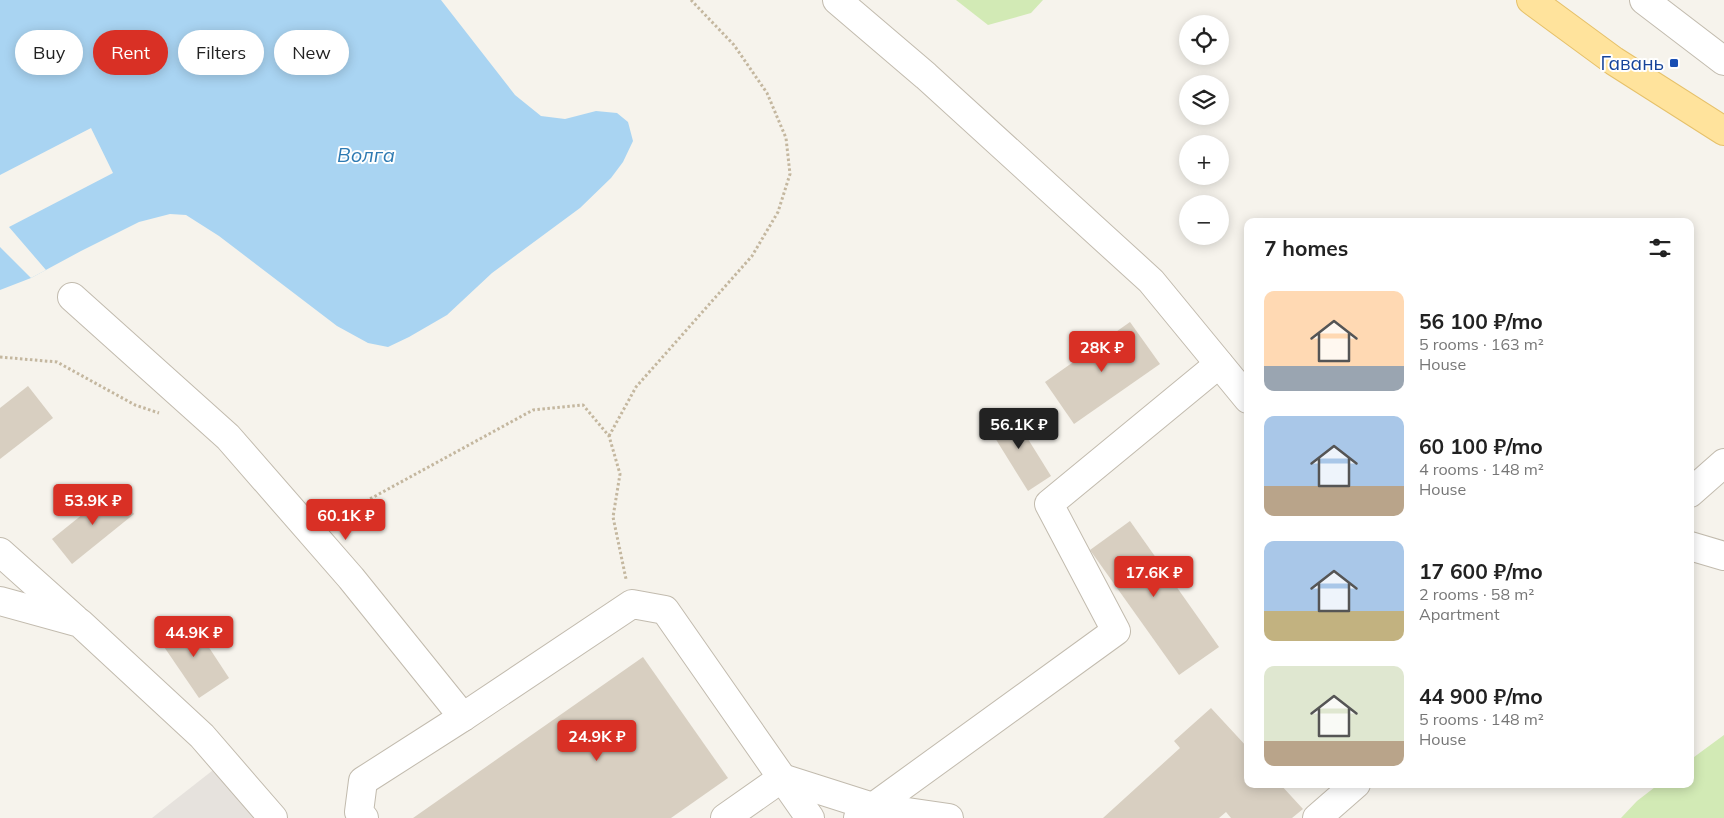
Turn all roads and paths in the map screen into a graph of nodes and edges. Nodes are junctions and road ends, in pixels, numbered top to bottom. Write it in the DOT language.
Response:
graph roads {
  1 [pos="690,0"];
  2 [pos="837,0"];
  3 [pos="1531,0"];
  4 [pos="1644,0"];
  5 [pos="1724,61"];
  6 [pos="1724,131"];
  7 [pos="72,296"];
  8 [pos="0,357"];
  9 [pos="1219,364"];
  10 [pos="1244,393"];
  11 [pos="163,414"];
  12 [pos="609,436"];
  13 [pos="1724,463"];
  14 [pos="1694,489"];
  15 [pos="310,532"];
  16 [pos="1694,547"];
  17 [pos="0,552"];
  18 [pos="1724,556"];
  19 [pos="0,601"];
  20 [pos="632,604"];
  21 [pos="80,624"];
  22 [pos="463,717"];
  23 [pos="782,778"];
  24 [pos="1351,788"];
  25 [pos="865,812"];
  26 [pos="273,818"];
  27 [pos="364,818"];
  28 [pos="725,818"];
  29 [pos="810,818"];
  30 [pos="949,818"];
  31 [pos="1317,818"];
  1 -- 12 [label="path"];
  2 -- 9 [label="street"];
  3 -- 6 [label="main road"];
  4 -- 5 [label="street"];
  7 -- 15 [label="street"];
  8 -- 11 [label="path"];
  9 -- 10 [label="street"];
  9 -- 25 [label="street"];
  12 -- 15 [label="path"];
  12 -- 20 [label="path"];
  13 -- 14 [label="street"];
  15 -- 22 [label="street"];
  16 -- 18 [label="street"];
  17 -- 21 [label="street"];
  19 -- 21 [label="street"];
  20 -- 22 [label="street"];
  20 -- 23 [label="street"];
  21 -- 26 [label="street"];
  22 -- 27 [label="street"];
  23 -- 25 [label="street"];
  23 -- 28 [label="street"];
  23 -- 29 [label="street"];
  24 -- 31 [label="street"];
  25 -- 30 [label="street"];
}
